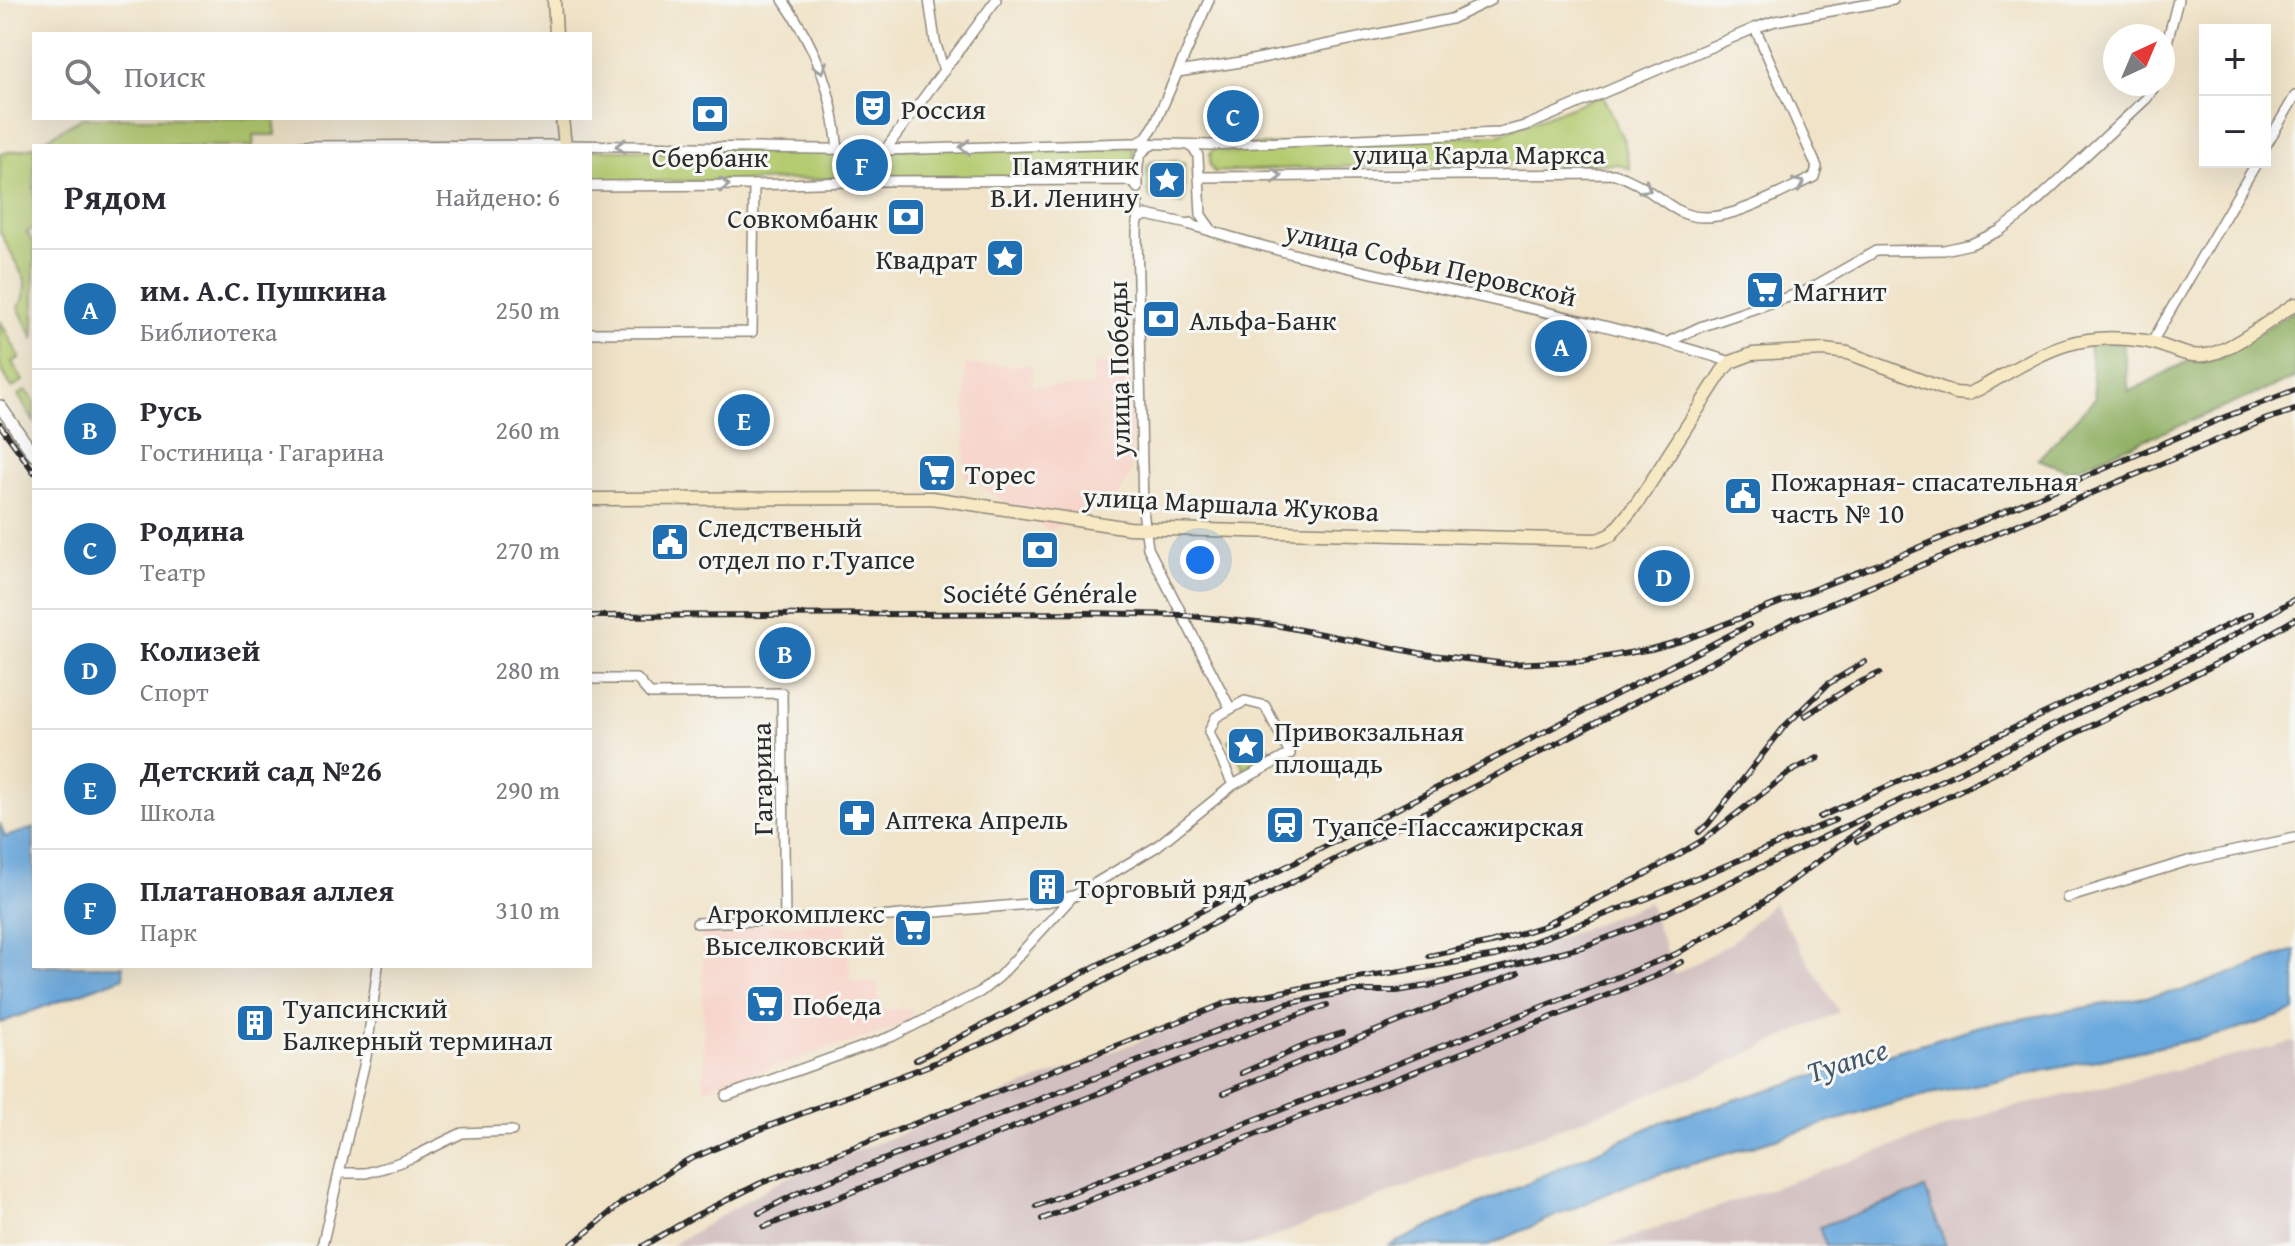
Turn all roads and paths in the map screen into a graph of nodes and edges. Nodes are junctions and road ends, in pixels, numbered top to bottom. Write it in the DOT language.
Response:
graph roads {
  1 [pos="554,0"];
  2 [pos="783,0"];
  3 [pos="929,0"];
  4 [pos="996,0"];
  5 [pos="1209,0"];
  6 [pos="1491,0"];
  7 [pos="1893,0"];
  8 [pos="2178,0"];
  9 [pos="2172,24"];
  10 [pos="1755,28"];
  11 [pos="556,32"];
  12 [pos="944,71"];
  13 [pos="1178,72"];
  14 [pos="2148,96"];
  15 [pos="2295,96"];
  16 [pos="562,120"];
  17 [pos="2271,137"];
  18 [pos="1150,139"];
  19 [pos="564,144"];
  20 [pos="1188,145"];
  21 [pos="1210,145"];
  22 [pos="592,146"];
  23 [pos="838,149"];
  24 [pos="885,150"];
  25 [pos="1198,156"];
  26 [pos="2254,168"];
  27 [pos="1199,177"];
  28 [pos="754,185"];
  29 [pos="592,186"];
  30 [pos="1138,188"];
  31 [pos="1138,201"];
  32 [pos="1200,207"];
  33 [pos="1147,215"];
  34 [pos="1137,223"];
  35 [pos="1188,224"];
  36 [pos="1213,232"];
  37 [pos="2295,304"];
  38 [pos="592,333"];
  39 [pos="1668,342"];
  40 [pos="2152,342"];
  41 [pos="1731,362"];
  42 [pos="0,406"];
  43 [pos="32,452"];
  44 [pos="592,499"];
  45 [pos="1145,528"];
  46 [pos="592,679"];
  47 [pos="1230,708"];
  48 [pos="1233,785"];
  49 [pos="2295,838"];
  50 [pos="1074,896"];
  51 [pos="2067,898"];
  52 [pos="785,920"];
  53 [pos="697,923"];
  54 [pos="378,968"];
  55 [pos="726,1096"];
  56 [pos="512,1131"];
  57 [pos="339,1173"];
  58 [pos="322,1246"];
  1 -- 11 [label="main road"];
  2 -- 23 [label="street, one-way"];
  3 -- 12 [label="street"];
  4 -- 12 [label="street"];
  5 -- 13 [label="street"];
  6 -- 13 [label="street"];
  7 -- 10 [label="street, улица Карла Маркса"];
  8 -- 9 [label="street"];
  10 -- 21 [label="street, улица Карла Маркса"];
  27 -- 10 [label="street, улица Карла Маркса, one-way"];
  12 -- 24 [label="street"];
  13 -- 18 [label="street"];
  14 -- 39 [label="street"];
  15 -- 17 [label="street"];
  16 -- 19 [label="main road"];
  18 -- 20 [label="street, улица Карла Маркса"];
  18 -- 24 [label="street, улица Карла Маркса, one-way"];
  18 -- 30 [label="street"];
  20 -- 21 [label="street, улица Карла Маркса"];
  20 -- 25 [label="street"];
  21 -- 25 [label="street"];
  23 -- 22 [label="street, улица Карла Маркса, one-way"];
  23 -- 24 [label="street, улица Карла Маркса"];
  25 -- 27 [label="street"];
  26 -- 40 [label="street"];
  27 -- 32 [label="street"];
  29 -- 28 [label="street, one-way"];
  28 -- 30 [label="street"];
  28 -- 38 [label="street"];
  30 -- 31 [label="street"];
  31 -- 33 [label="street"];
  31 -- 34 [label="street, улица Победы"];
  32 -- 35 [label="street"];
  32 -- 36 [label="street"];
  33 -- 34 [label="street"];
  33 -- 35 [label="street, улица Софьи Перовской"];
  34 -- 45 [label="street, улица Победы"];
  35 -- 36 [label="street, улица Софьи Перовской"];
  36 -- 39 [label="street, улица Софьи Перовской"];
  37 -- 40 [label="main road"];
  39 -- 41 [label="street, улица Софьи Перовской"];
  40 -- 41 [label="main road"];
  41 -- 45 [label="main road, улица Маршала Жукова"];
  42 -- 43 [label="street"];
  44 -- 45 [label="main road, улица Маршала Жукова"];
  45 -- 47 [label="street, улица Победы"];
  46 -- 52 [label="street, Гагарина"];
  47 -- 48 [label="street"];
  47 -- 48 [label="street"];
  48 -- 50 [label="street"];
  49 -- 51 [label="street"];
  50 -- 52 [label="street"];
  50 -- 55 [label="street"];
  52 -- 53 [label="street"];
  54 -- 57 [label="street"];
  56 -- 57 [label="street"];
  57 -- 58 [label="street"];
}
